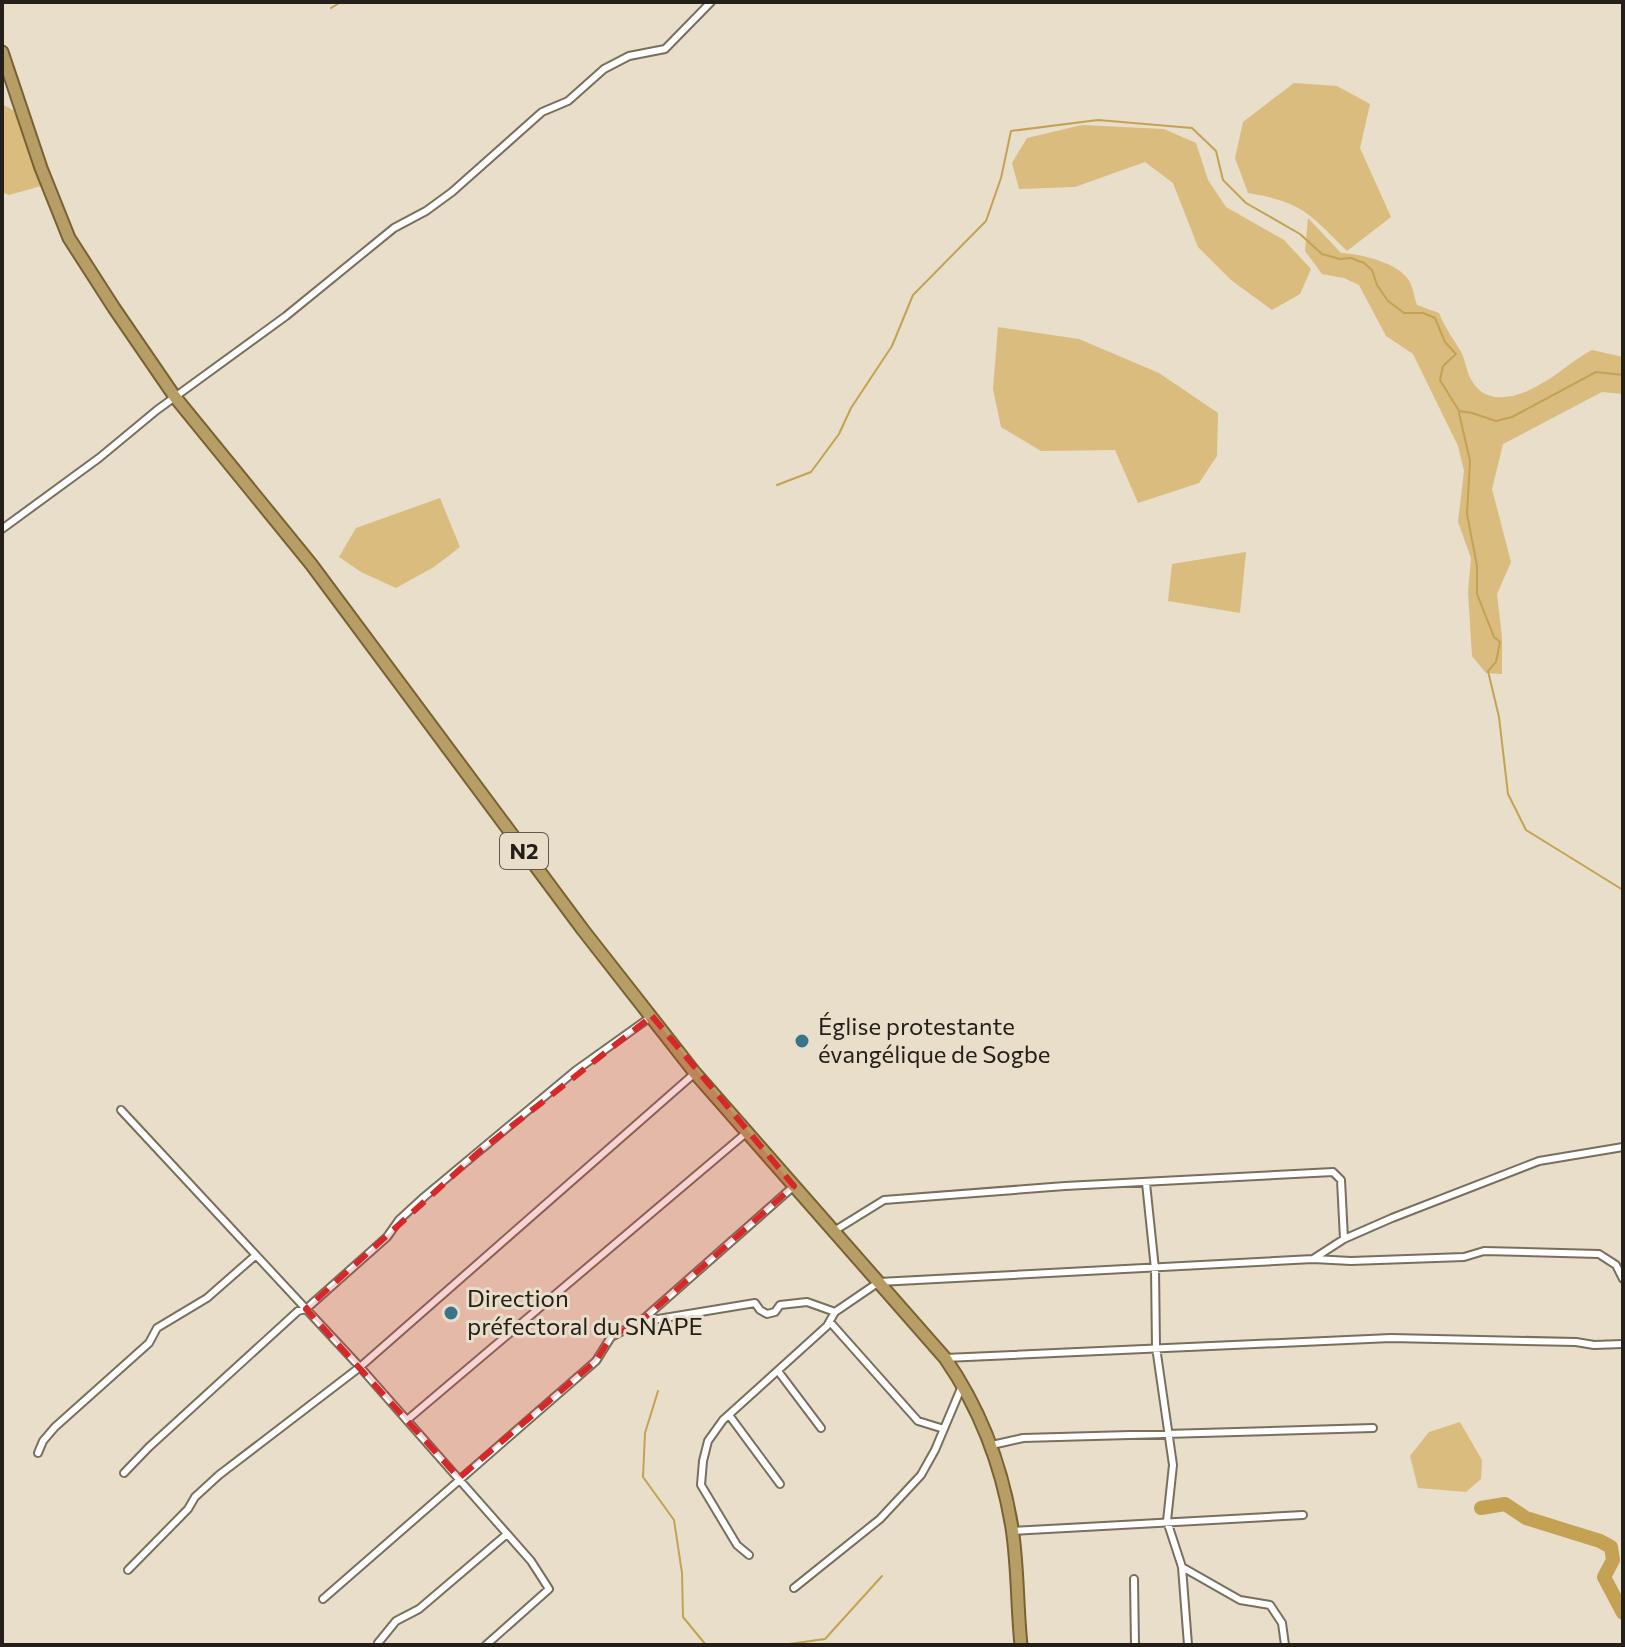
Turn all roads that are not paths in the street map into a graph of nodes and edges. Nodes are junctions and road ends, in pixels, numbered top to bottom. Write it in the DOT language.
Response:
graph roads {
  1 [pos="711,2"];
  2 [pos="2,52"];
  3 [pos="175,397"];
  4 [pos="2,529"];
  5 [pos="652,1016"];
  6 [pos="695,1073"];
  7 [pos="121,1110"];
  8 [pos="746,1133"];
  9 [pos="1623,1147"];
  10 [pos="1146,1183"];
  11 [pos="794,1186"];
  12 [pos="834,1231"];
  13 [pos="1344,1239"];
  14 [pos="256,1255"];
  15 [pos="1313,1259"];
  16 [pos="1155,1269"];
  17 [pos="1623,1279"];
  18 [pos="879,1282"];
  19 [pos="306,1309"];
  20 [pos="835,1312"];
  21 [pos="640,1322"];
  22 [pos="830,1322"];
  23 [pos="1623,1344"];
  24 [pos="1156,1347"];
  25 [pos="945,1358"];
  26 [pos="360,1367"];
  27 [pos="778,1371"];
  28 [pos="962,1382"];
  29 [pos="729,1415"];
  30 [pos="407,1420"];
  31 [pos="821,1428"];
  32 [pos="1373,1428"];
  33 [pos="944,1429"];
  34 [pos="1170,1435"];
  35 [pos="992,1445"];
  36 [pos="38,1453"];
  37 [pos="124,1473"];
  38 [pos="459,1478"];
  39 [pos="780,1484"];
  40 [pos="1303,1515"];
  41 [pos="1167,1521"];
  42 [pos="1013,1531"];
  43 [pos="507,1534"];
  44 [pos="749,1555"];
  45 [pos="1182,1567"];
  46 [pos="128,1570"];
  47 [pos="1134,1579"];
  48 [pos="794,1588"];
  49 [pos="323,1599"];
  50 [pos="378,1643"];
  51 [pos="486,1645"];
  52 [pos="1021,1645"];
  53 [pos="1135,1645"];
  54 [pos="1188,1645"];
  55 [pos="1285,1645"];
  1 -- 3 [label="street"];
  2 -- 3 [label="highway, N2"];
  3 -- 4 [label="street"];
  3 -- 5 [label="highway, N2"];
  5 -- 6 [label="highway, N2"];
  5 -- 19 [label="street"];
  6 -- 8 [label="highway, N2"];
  6 -- 26 [label="street"];
  7 -- 14 [label="street"];
  8 -- 11 [label="highway, N2"];
  8 -- 30 [label="street"];
  9 -- 13 [label="street"];
  10 -- 12 [label="street"];
  10 -- 13 [label="street"];
  10 -- 16 [label="street"];
  11 -- 12 [label="highway, N2"];
  11 -- 21 [label="street"];
  12 -- 18 [label="highway, N2"];
  13 -- 15 [label="street"];
  14 -- 19 [label="street"];
  14 -- 36 [label="street"];
  15 -- 16 [label="street"];
  15 -- 17 [label="street"];
  16 -- 18 [label="street"];
  16 -- 24 [label="street"];
  18 -- 20 [label="street"];
  18 -- 25 [label="highway, N2"];
  19 -- 26 [label="street"];
  19 -- 37 [label="street"];
  20 -- 21 [label="street"];
  20 -- 22 [label="street"];
  21 -- 38 [label="street"];
  22 -- 27 [label="street"];
  22 -- 33 [label="street"];
  23 -- 24 [label="street"];
  24 -- 25 [label="street"];
  24 -- 34 [label="street"];
  25 -- 28 [label="highway, N2"];
  26 -- 30 [label="street"];
  26 -- 46 [label="street"];
  27 -- 29 [label="street"];
  27 -- 31 [label="street"];
  28 -- 33 [label="street"];
  28 -- 35 [label="highway, N2"];
  29 -- 39 [label="street"];
  29 -- 44 [label="street"];
  30 -- 38 [label="street"];
  32 -- 34 [label="street"];
  33 -- 48 [label="street"];
  34 -- 35 [label="street"];
  34 -- 41 [label="street"];
  35 -- 42 [label="highway, N2"];
  38 -- 43 [label="street"];
  38 -- 49 [label="street"];
  40 -- 41 [label="street"];
  41 -- 42 [label="street"];
  41 -- 45 [label="street"];
  42 -- 52 [label="highway, N2"];
  43 -- 50 [label="street"];
  43 -- 51 [label="street"];
  45 -- 54 [label="street"];
  45 -- 55 [label="street"];
  47 -- 53 [label="street"];
}
